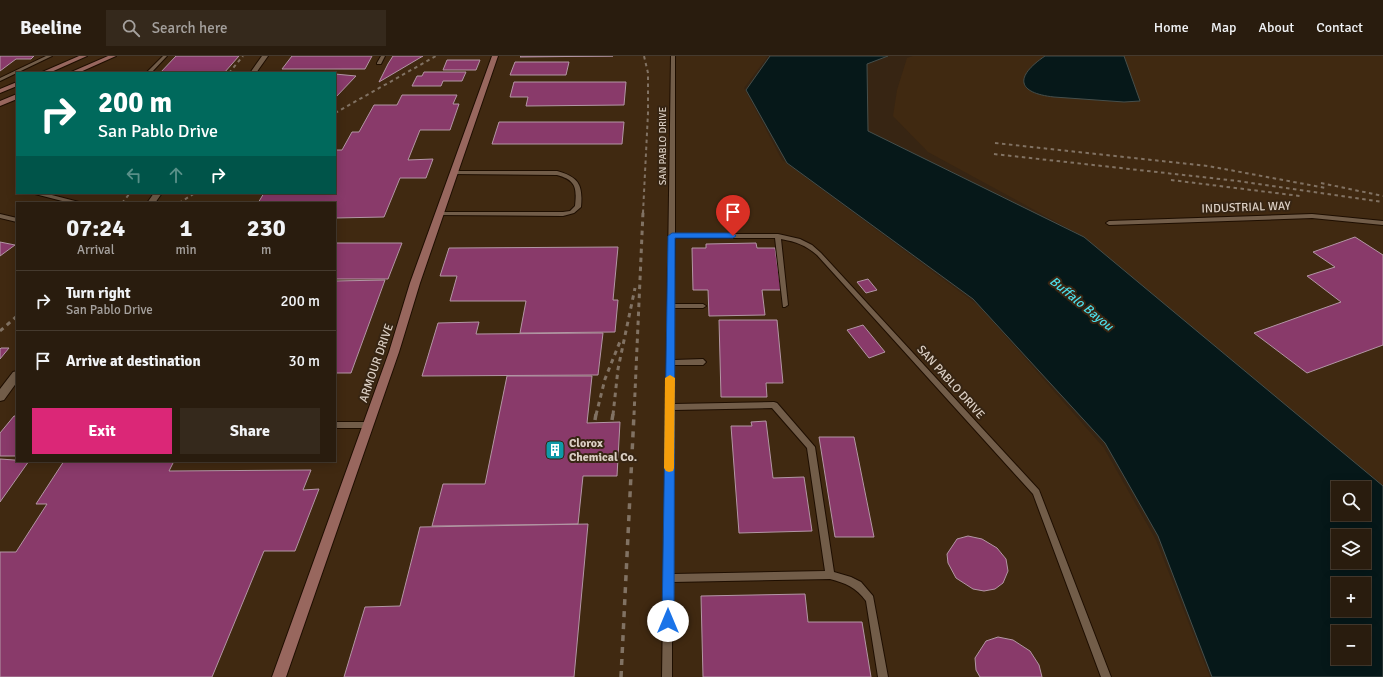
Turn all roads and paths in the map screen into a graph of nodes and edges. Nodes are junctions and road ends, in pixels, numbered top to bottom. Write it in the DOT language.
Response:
graph roads {
  1 [pos="50,56"];
  2 [pos="84,56"];
  3 [pos="113,56"];
  4 [pos="165,56"];
  5 [pos="265,56"];
  6 [pos="383,56"];
  7 [pos="495,56"];
  8 [pos="673,56"];
  9 [pos="379,63"];
  10 [pos="16,72"];
  11 [pos="17,72"];
  12 [pos="45,72"];
  13 [pos="74,72"];
  14 [pos="149,72"];
  15 [pos="254,72"];
  16 [pos="0,80"];
  17 [pos="16,84"];
  18 [pos="2,89"];
  19 [pos="16,96"];
  20 [pos="0,104"];
  21 [pos="454,173"];
  22 [pos="40,194"];
  23 [pos="157,194"];
  24 [pos="72,202"];
  25 [pos="151,202"];
  26 [pos="439,214"];
  27 [pos="0,216"];
  28 [pos="16,220"];
  29 [pos="1109,223"];
  30 [pos="1383,223"];
  31 [pos="672,236"];
  32 [pos="778,236"];
  33 [pos="785,305"];
  34 [pos="671,306"];
  35 [pos="703,306"];
  36 [pos="703,362"];
  37 [pos="670,363"];
  38 [pos="16,376"];
  39 [pos="0,397"];
  40 [pos="670,407"];
  41 [pos="336,425"];
  42 [pos="368,425"];
  43 [pos="830,576"];
  44 [pos="668,578"];
  45 [pos="279,677"];
  46 [pos="668,677"];
  47 [pos="883,677"];
  48 [pos="1106,677"];
  1 -- 11 [label="lane"];
  2 -- 12 [label="street"];
  3 -- 13 [label="street"];
  4 -- 14 [label="lane"];
  5 -- 15 [label="street"];
  6 -- 9 [label="lane"];
  7 -- 21 [label="street, ARMOUR DRIVE"];
  8 -- 31 [label="lane, SAN PABLO DRIVE"];
  10 -- 16 [label="lane"];
  17 -- 18 [label="street"];
  19 -- 20 [label="street"];
  21 -- 26 [label="street, ARMOUR DRIVE"];
  21 -- 26 [label="lane"];
  22 -- 24 [label="lane"];
  23 -- 25 [label="street"];
  26 -- 42 [label="street, ARMOUR DRIVE"];
  27 -- 28 [label="lane"];
  29 -- 30 [label="lane, INDUSTRIAL WAY"];
  31 -- 32 [label="lane, SAN PABLO DRIVE"];
  31 -- 34 [label="lane, SAN PABLO DRIVE"];
  32 -- 33 [label="lane"];
  32 -- 48 [label="lane, SAN PABLO DRIVE"];
  34 -- 35 [label="lane"];
  34 -- 37 [label="lane, SAN PABLO DRIVE"];
  36 -- 37 [label="lane"];
  37 -- 40 [label="lane, SAN PABLO DRIVE"];
  38 -- 39 [label="street"];
  40 -- 43 [label="lane"];
  40 -- 44 [label="lane, SAN PABLO DRIVE"];
  41 -- 42 [label="lane"];
  42 -- 45 [label="street, ARMOUR DRIVE"];
  43 -- 44 [label="lane"];
  43 -- 47 [label="lane"];
  44 -- 46 [label="lane, SAN PABLO DRIVE"];
}
